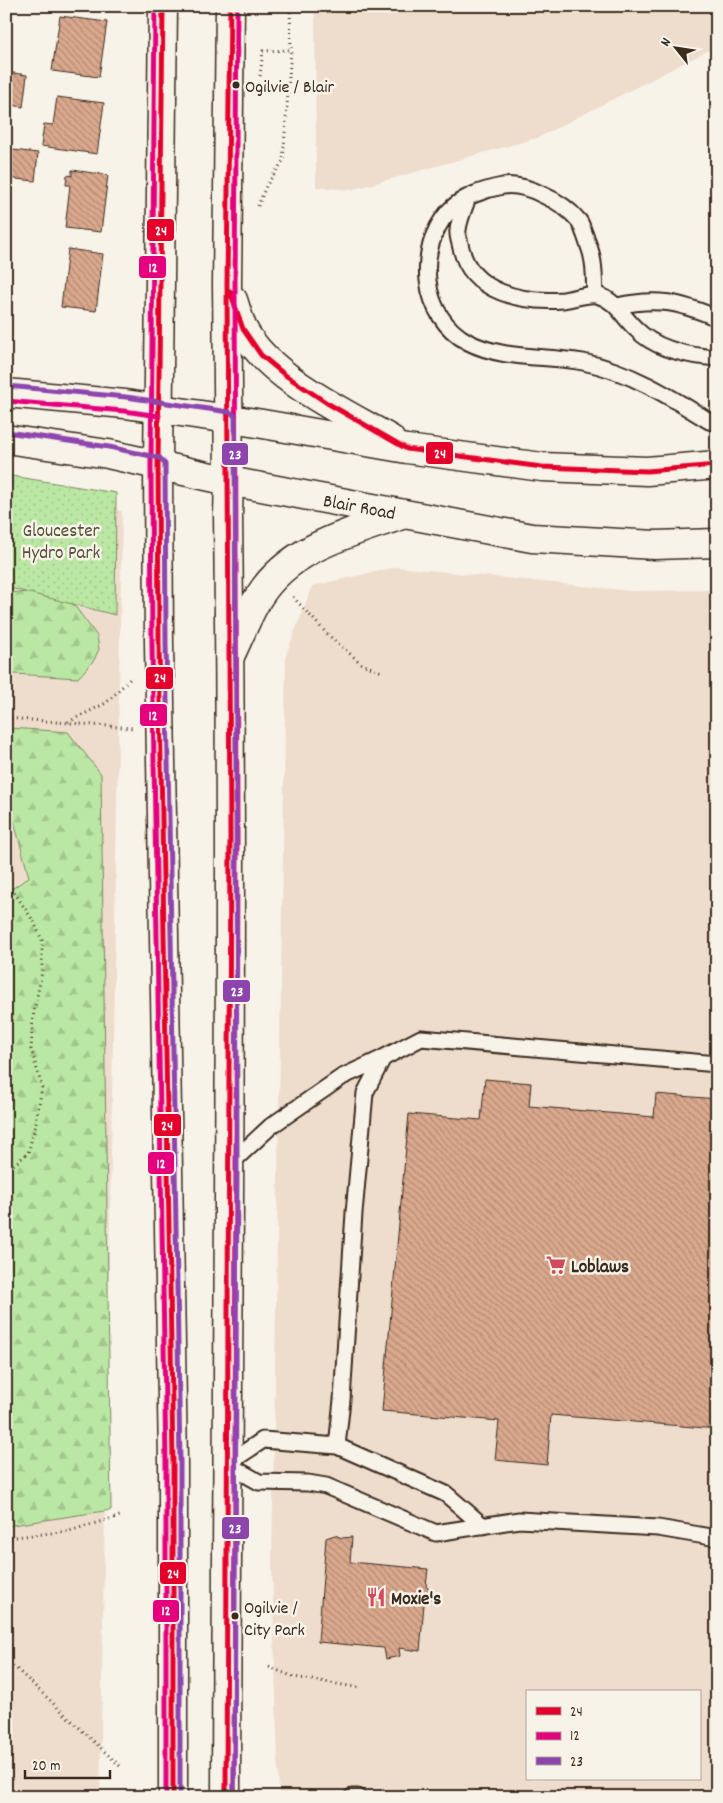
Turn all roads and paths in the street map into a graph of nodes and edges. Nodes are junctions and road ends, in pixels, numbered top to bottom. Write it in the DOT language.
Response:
graph roads {
  1 [pos="163,6"];
  2 [pos="230,6"];
  3 [pos="290,6"];
  4 [pos="292,50"];
  5 [pos="259,77"];
  6 [pos="468,197"];
  7 [pos="256,215"];
  8 [pos="227,284"];
  9 [pos="595,295"];
  10 [pos="617,306"];
  11 [pos="717,318"];
  12 [pos="717,358"];
  13 [pos="6,393"];
  14 [pos="160,409"];
  15 [pos="228,419"];
  16 [pos="717,423"];
  17 [pos="6,439"];
  18 [pos="407,449"];
  19 [pos="158,465"];
  20 [pos="717,465"];
  21 [pos="229,481"];
  22 [pos="404,515"];
  23 [pos="717,543"];
  24 [pos="292,596"];
  25 [pos="229,659"];
  26 [pos="382,672"];
  27 [pos="135,674"];
  28 [pos="6,718"];
  29 [pos="68,723"];
  30 [pos="160,732"];
  31 [pos="6,880"];
  32 [pos="382,1058"];
  33 [pos="717,1064"];
  34 [pos="230,1164"];
  35 [pos="6,1171"];
  36 [pos="337,1446"];
  37 [pos="228,1464"];
  38 [pos="123,1515"];
  39 [pos="483,1526"];
  40 [pos="6,1538"];
  41 [pos="717,1538"];
  42 [pos="6,1659"];
  43 [pos="269,1667"];
  44 [pos="361,1688"];
  45 [pos="6,1766"];
  46 [pos="121,1767"];
  47 [pos="12,1797"];
  48 [pos="173,1797"];
  49 [pos="226,1797"];
  50 [pos="352,1797"];
  51 [pos="358,1797"];
  1 -- 14 [label="main road"];
  2 -- 8 [label="main road"];
  3 -- 4 [label="path"];
  4 -- 5 [label="path"];
  4 -- 7 [label="path"];
  6 -- 9 [label="lane"];
  6 -- 9 [label="lane"];
  6 -- 16 [label="lane"];
  8 -- 15 [label="main road"];
  8 -- 18 [label="main road"];
  9 -- 10 [label="lane"];
  10 -- 11 [label="lane"];
  10 -- 12 [label="lane"];
  13 -- 14 [label="main road"];
  14 -- 15 [label="main road"];
  14 -- 19 [label="main road"];
  15 -- 18 [label="main road"];
  15 -- 21 [label="main road"];
  17 -- 19 [label="main road, Blair Road"];
  18 -- 20 [label="main road"];
  19 -- 21 [label="main road, Blair Road"];
  19 -- 30 [label="main road"];
  21 -- 22 [label="main road, Blair Road"];
  21 -- 25 [label="main road"];
  22 -- 23 [label="main road, Blair Road"];
  22 -- 25 [label="main road"];
  24 -- 26 [label="path"];
  25 -- 34 [label="main road"];
  27 -- 29 [label="path"];
  28 -- 29 [label="path"];
  29 -- 30 [label="path"];
  30 -- 48 [label="main road"];
  31 -- 35 [label="path"];
  32 -- 33 [label="lane"];
  32 -- 34 [label="lane"];
  32 -- 36 [label="lane"];
  34 -- 37 [label="main road"];
  36 -- 37 [label="lane"];
  36 -- 39 [label="lane"];
  37 -- 39 [label="lane"];
  37 -- 49 [label="main road"];
  38 -- 40 [label="path"];
  39 -- 41 [label="lane"];
  42 -- 46 [label="path"];
  43 -- 44 [label="path"];
  45 -- 47 [label="path"];
  50 -- 51 [label="lane"];
}
